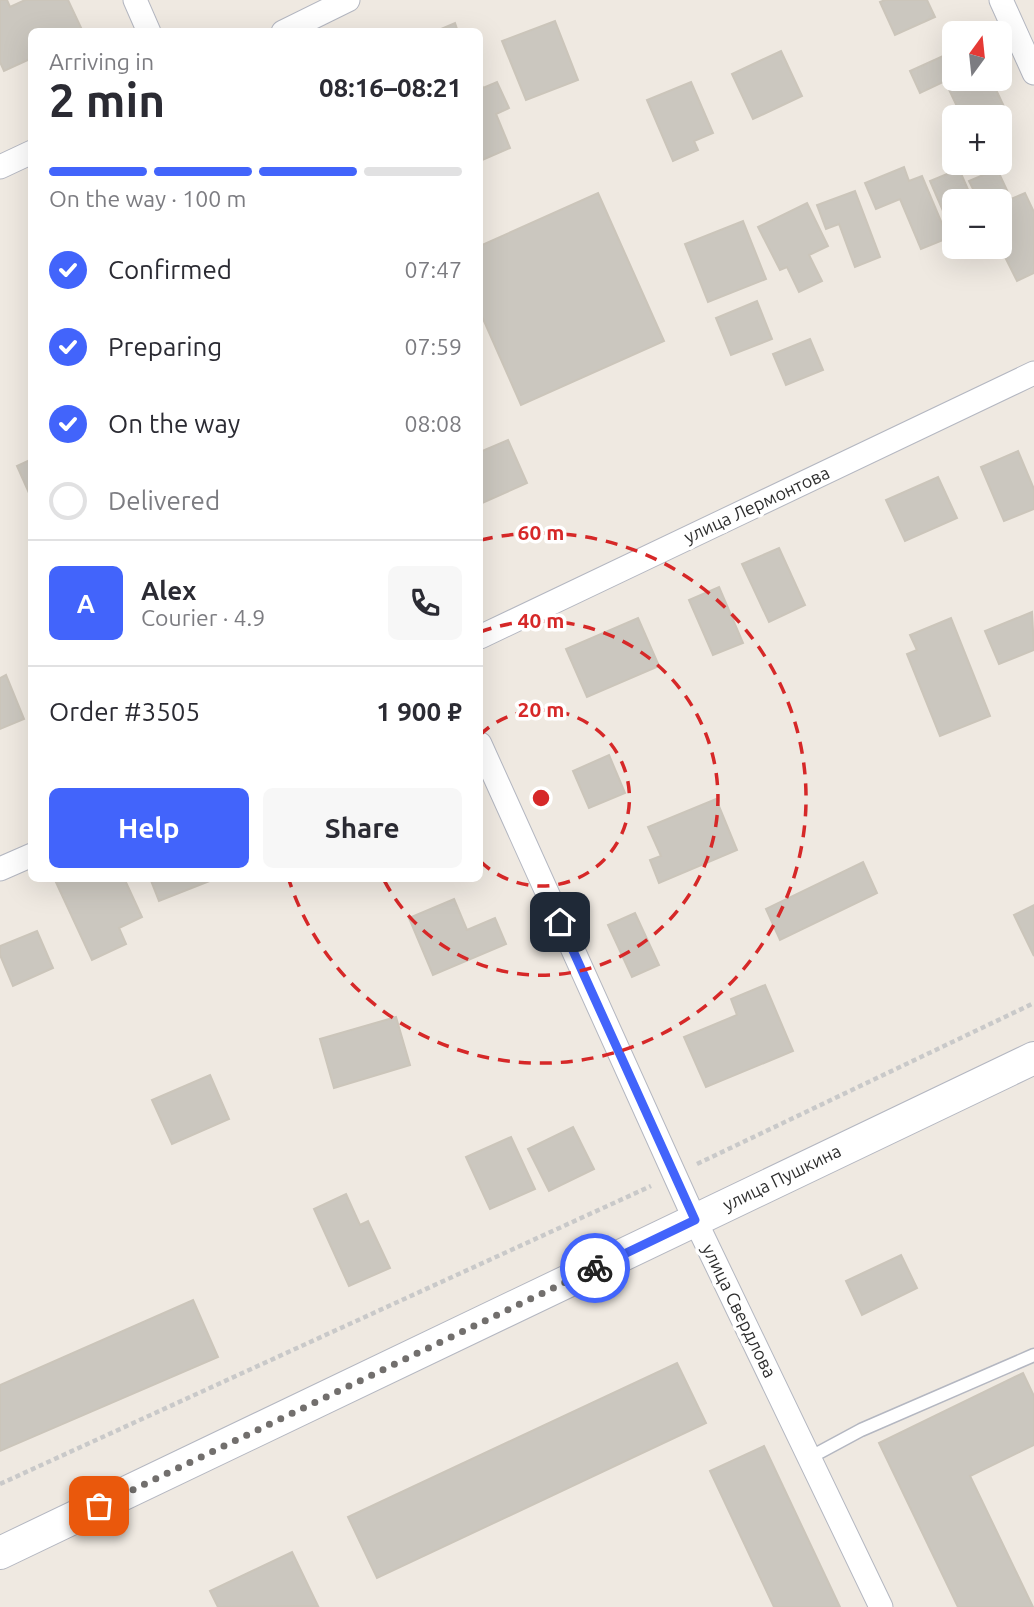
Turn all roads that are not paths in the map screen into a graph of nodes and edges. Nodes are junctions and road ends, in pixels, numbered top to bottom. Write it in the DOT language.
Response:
graph roads {
  1 [pos="135,0"];
  2 [pos="348,0"];
  3 [pos="1001,0"];
  4 [pos="147,28"];
  5 [pos="291,28"];
  6 [pos="1034,73"];
  7 [pos="28,154"];
  8 [pos="0,167"];
  9 [pos="1034,373"];
  10 [pos="483,636"];
  11 [pos="483,751"];
  12 [pos="28,857"];
  13 [pos="0,870"];
  14 [pos="1034,1058"];
  15 [pos="695,1220"];
  16 [pos="1034,1355"];
  17 [pos="809,1458"];
  18 [pos="0,1553"];
  19 [pos="881,1607"];
  1 -- 4 [label="street"];
  2 -- 5 [label="street"];
  3 -- 6 [label="street"];
  7 -- 8 [label="street"];
  9 -- 10 [label="street, улица Лермонтова"];
  11 -- 15 [label="street, улица Свердлова"];
  12 -- 13 [label="street"];
  14 -- 15 [label="street, улица Пушкина"];
  15 -- 17 [label="street, улица Свердлова"];
  15 -- 18 [label="street, улица Пушкина"];
  16 -- 17 [label="lane"];
  17 -- 19 [label="street, улица Свердлова"];
}
